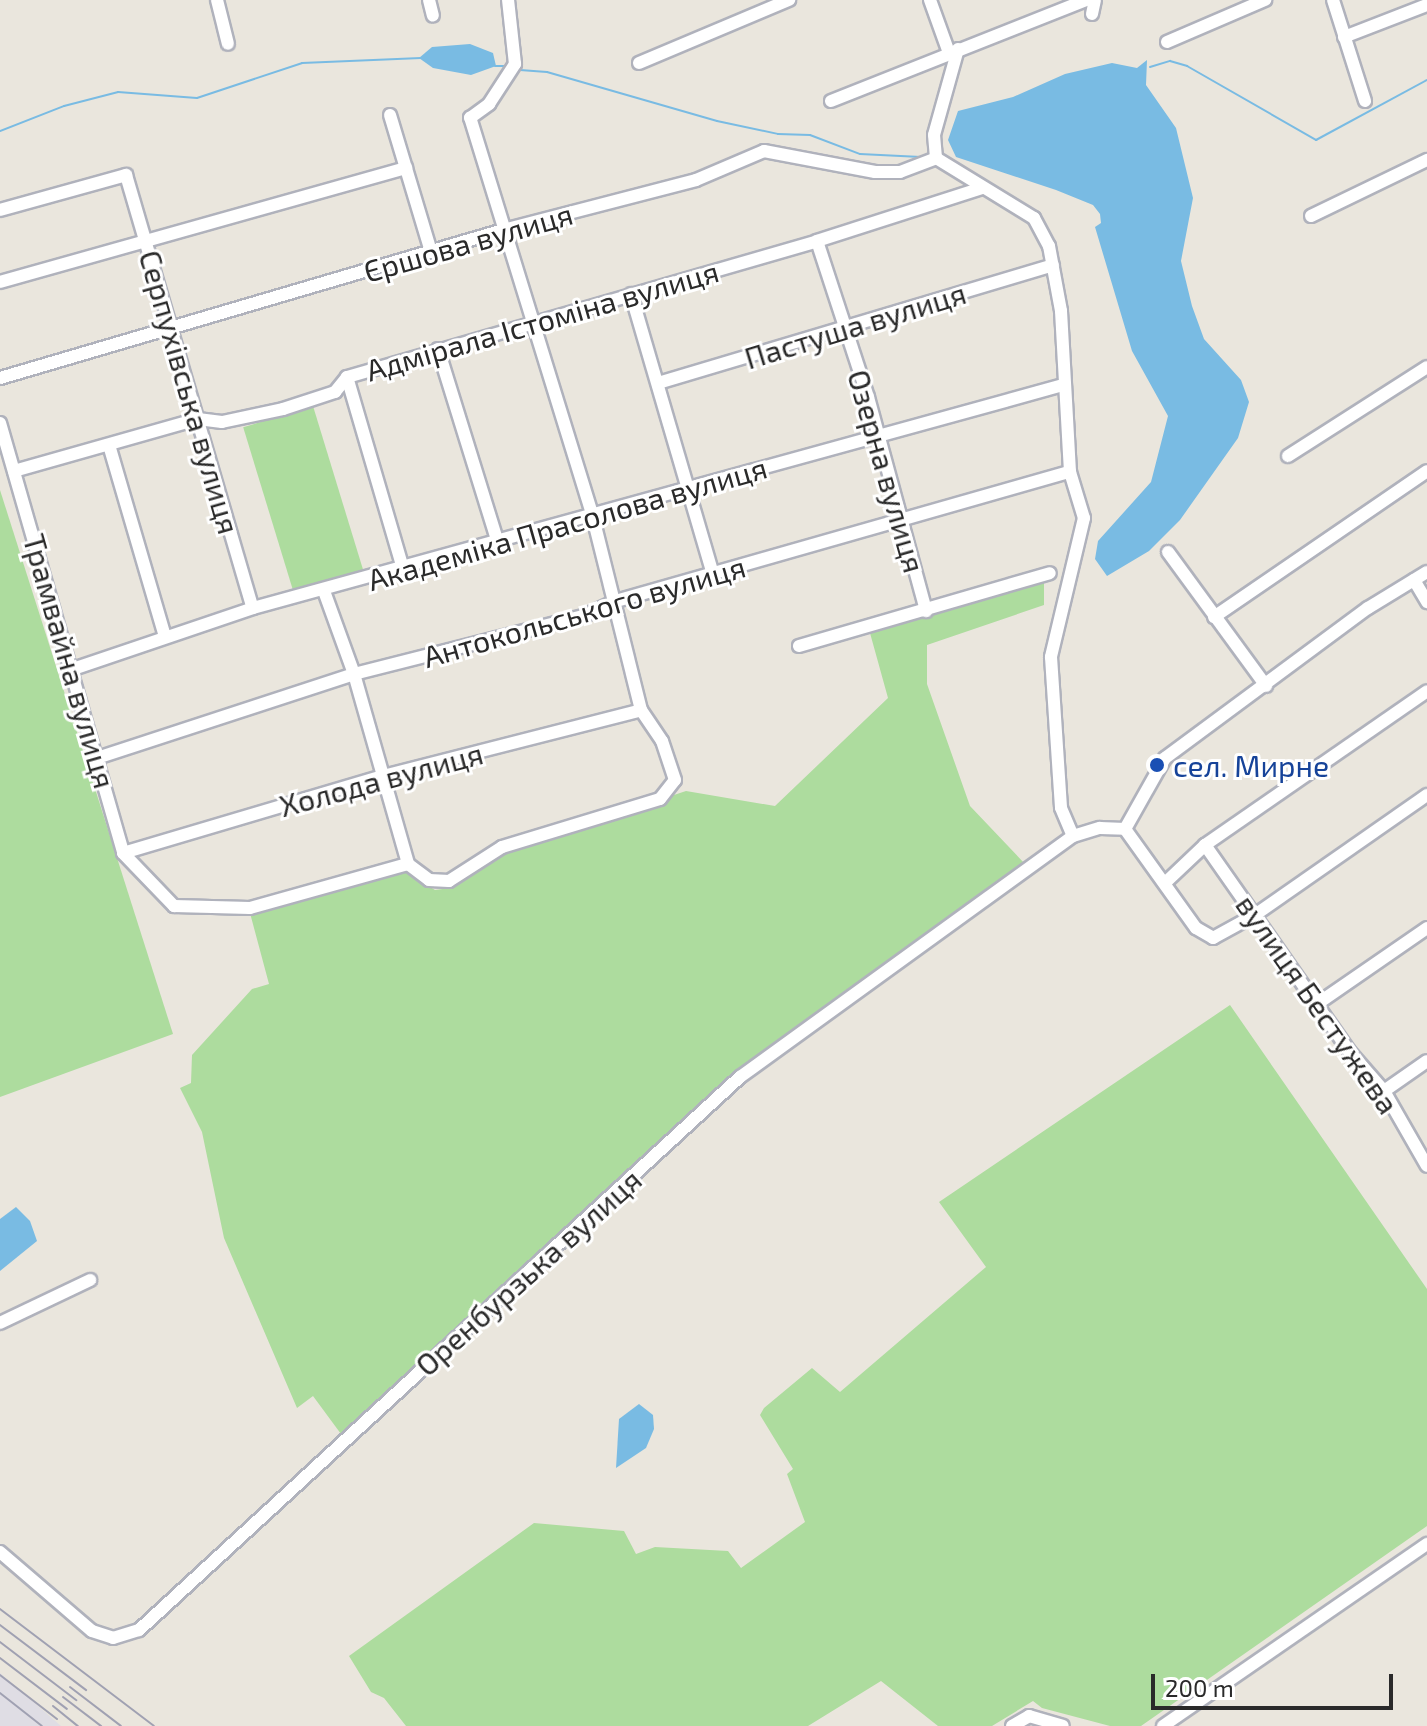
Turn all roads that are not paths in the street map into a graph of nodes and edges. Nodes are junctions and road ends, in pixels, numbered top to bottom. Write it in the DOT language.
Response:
graph roads {
  1 [pos="217,0"];
  2 [pos="429,0"];
  3 [pos="508,0"];
  4 [pos="789,0"];
  5 [pos="930,0"];
  6 [pos="1086,0"];
  7 [pos="1095,0"];
  8 [pos="1265,0"];
  9 [pos="1333,0"];
  10 [pos="764,5"];
  11 [pos="1427,5"];
  12 [pos="1092,14"];
  13 [pos="433,16"];
  14 [pos="1344,37"];
  15 [pos="1167,42"];
  16 [pos="228,44"];
  17 [pos="953,50"];
  18 [pos="639,63"];
  19 [pos="831,101"];
  20 [pos="1365,101"];
  21 [pos="390,115"];
  22 [pos="935,153"];
  23 [pos="1427,160"];
  24 [pos="406,168"];
  25 [pos="982,188"];
  26 [pos="0,210"];
  27 [pos="1311,216"];
  28 [pos="507,229"];
  29 [pos="817,241"];
  30 [pos="147,244"];
  31 [pos="431,252"];
  32 [pos="1053,265"];
  33 [pos="0,282"];
  34 [pos="631,294"];
  35 [pos="534,321"];
  36 [pos="172,329"];
  37 [pos="846,330"];
  38 [pos="438,349"];
  39 [pos="1427,367"];
  40 [pos="347,377"];
  41 [pos="0,378"];
  42 [pos="658,383"];
  43 [pos="1063,385"];
  44 [pos="198,419"];
  45 [pos="0,423"];
  46 [pos="878,435"];
  47 [pos="109,445"];
  48 [pos="1288,456"];
  49 [pos="14,471"];
  50 [pos="1427,471"];
  51 [pos="1070,472"];
  52 [pos="690,489"];
  53 [pos="593,517"];
  54 [pos="901,522"];
  55 [pos="498,543"];
  56 [pos="1168,552"];
  57 [pos="403,569"];
  58 [pos="1427,572"];
  59 [pos="1050,573"];
  60 [pos="713,574"];
  61 [pos="1414,580"];
  62 [pos="324,591"];
  63 [pos="616,601"];
  64 [pos="1427,602"];
  65 [pos="253,608"];
  66 [pos="926,611"];
  67 [pos="1214,617"];
  68 [pos="165,637"];
  69 [pos="799,646"];
  70 [pos="73,669"];
  71 [pos="354,674"];
  72 [pos="1266,686"];
  73 [pos="1427,691"];
  74 [pos="641,710"];
  75 [pos="100,757"];
  76 [pos="383,776"];
  77 [pos="1427,795"];
  78 [pos="1125,829"];
  79 [pos="1073,836"];
  80 [pos="1205,845"];
  81 [pos="123,853"];
  82 [pos="408,864"];
  83 [pos="1166,882"];
  84 [pos="1255,915"];
  85 [pos="1427,928"];
  86 [pos="1317,1004"];
  87 [pos="1427,1061"];
  88 [pos="1384,1091"];
  89 [pos="1427,1166"];
  90 [pos="90,1280"];
  91 [pos="0,1323"];
  92 [pos="1427,1544"];
  93 [pos="0,1552"];
  94 [pos="1012,1726"];
  95 [pos="1063,1726"];
  96 [pos="1163,1726"];
  1 -- 16 [label="street"];
  2 -- 13 [label="street"];
  3 -- 28 [label="street"];
  4 -- 10 [label="street"];
  5 -- 17 [label="street"];
  6 -- 17 [label="street"];
  7 -- 12 [label="street"];
  8 -- 15 [label="street"];
  9 -- 14 [label="street"];
  10 -- 18 [label="street"];
  11 -- 14 [label="street"];
  14 -- 20 [label="street"];
  17 -- 19 [label="street"];
  17 -- 22 [label="street"];
  21 -- 24 [label="street"];
  22 -- 25 [label="street"];
  22 -- 28 [label="street, Єршова вулиця"];
  23 -- 27 [label="street"];
  24 -- 30 [label="street"];
  24 -- 31 [label="street"];
  25 -- 29 [label="street, Адмірала Істоміна вулиця"];
  25 -- 32 [label="street"];
  26 -- 30 [label="street, Серпухівська вулиця"];
  28 -- 31 [label="street, Єршова вулиця"];
  28 -- 35 [label="street"];
  29 -- 34 [label="street, Адмірала Істоміна вулиця"];
  29 -- 37 [label="street, Озерна вулиця"];
  30 -- 33 [label="street"];
  30 -- 36 [label="street, Серпухівська вулиця"];
  31 -- 36 [label="street, Єршова вулиця"];
  32 -- 37 [label="street, Пастуша вулиця"];
  32 -- 43 [label="street"];
  34 -- 35 [label="street, Адмірала Істоміна вулиця"];
  34 -- 42 [label="street"];
  35 -- 38 [label="street, Адмірала Істоміна вулиця"];
  35 -- 53 [label="street"];
  36 -- 41 [label="street, Єршова вулиця"];
  36 -- 44 [label="street, Серпухівська вулиця"];
  37 -- 42 [label="street, Пастуша вулиця"];
  37 -- 46 [label="street, Озерна вулиця"];
  38 -- 40 [label="street, Адмірала Істоміна вулиця"];
  38 -- 55 [label="street"];
  39 -- 48 [label="street"];
  40 -- 44 [label="street, Адмірала Істоміна вулиця"];
  40 -- 57 [label="street"];
  42 -- 52 [label="street"];
  43 -- 46 [label="street, Академіка Прасолова вулиця"];
  43 -- 51 [label="street"];
  44 -- 47 [label="street, Адмірала Істоміна вулиця"];
  44 -- 65 [label="street, Серпухівська вулиця"];
  45 -- 49 [label="street, Трамвайна вулиця"];
  46 -- 52 [label="street, Академіка Прасолова вулиця"];
  46 -- 54 [label="street, Озерна вулиця"];
  47 -- 49 [label="street, Адмірала Істоміна вулиця"];
  47 -- 68 [label="street"];
  49 -- 70 [label="street, Трамвайна вулиця"];
  50 -- 67 [label="street"];
  51 -- 54 [label="street, Антокольського вулиця"];
  51 -- 79 [label="street"];
  52 -- 53 [label="street, Академіка Прасолова вулиця"];
  52 -- 60 [label="street"];
  53 -- 55 [label="street, Академіка Прасолова вулиця"];
  53 -- 63 [label="street"];
  54 -- 60 [label="street, Антокольського вулиця"];
  54 -- 66 [label="street, Озерна вулиця"];
  55 -- 57 [label="street, Академіка Прасолова вулиця"];
  56 -- 67 [label="street"];
  57 -- 62 [label="street, Академіка Прасолова вулиця"];
  58 -- 61 [label="street"];
  59 -- 66 [label="street"];
  60 -- 63 [label="street, Антокольського вулиця"];
  61 -- 64 [label="street"];
  61 -- 72 [label="street"];
  62 -- 65 [label="street, Академіка Прасолова вулиця"];
  62 -- 71 [label="street"];
  63 -- 71 [label="street, Антокольського вулиця"];
  63 -- 74 [label="street"];
  65 -- 68 [label="street, Академіка Прасолова вулиця"];
  66 -- 69 [label="street"];
  67 -- 72 [label="street"];
  68 -- 70 [label="street, Академіка Прасолова вулиця"];
  70 -- 75 [label="street, Трамвайна вулиця"];
  71 -- 75 [label="street, Антокольського вулиця"];
  71 -- 76 [label="street"];
  72 -- 78 [label="street"];
  73 -- 80 [label="street"];
  74 -- 76 [label="street, Холода вулиця"];
  74 -- 82 [label="street"];
  75 -- 81 [label="street, Трамвайна вулиця"];
  76 -- 81 [label="street, Холода вулиця"];
  76 -- 82 [label="street"];
  77 -- 84 [label="street"];
  78 -- 79 [label="street"];
  78 -- 83 [label="street"];
  79 -- 93 [label="street, Оренбурзька вулиця"];
  80 -- 83 [label="street"];
  80 -- 84 [label="street, вулиця Бестужева"];
  81 -- 82 [label="street"];
  83 -- 84 [label="street"];
  84 -- 86 [label="street, вулиця Бестужева"];
  85 -- 86 [label="street"];
  86 -- 88 [label="street, вулиця Бестужева"];
  87 -- 88 [label="street"];
  88 -- 89 [label="street, вулиця Бестужева"];
  90 -- 91 [label="street"];
  92 -- 96 [label="street"];
  94 -- 95 [label="street"];
}
